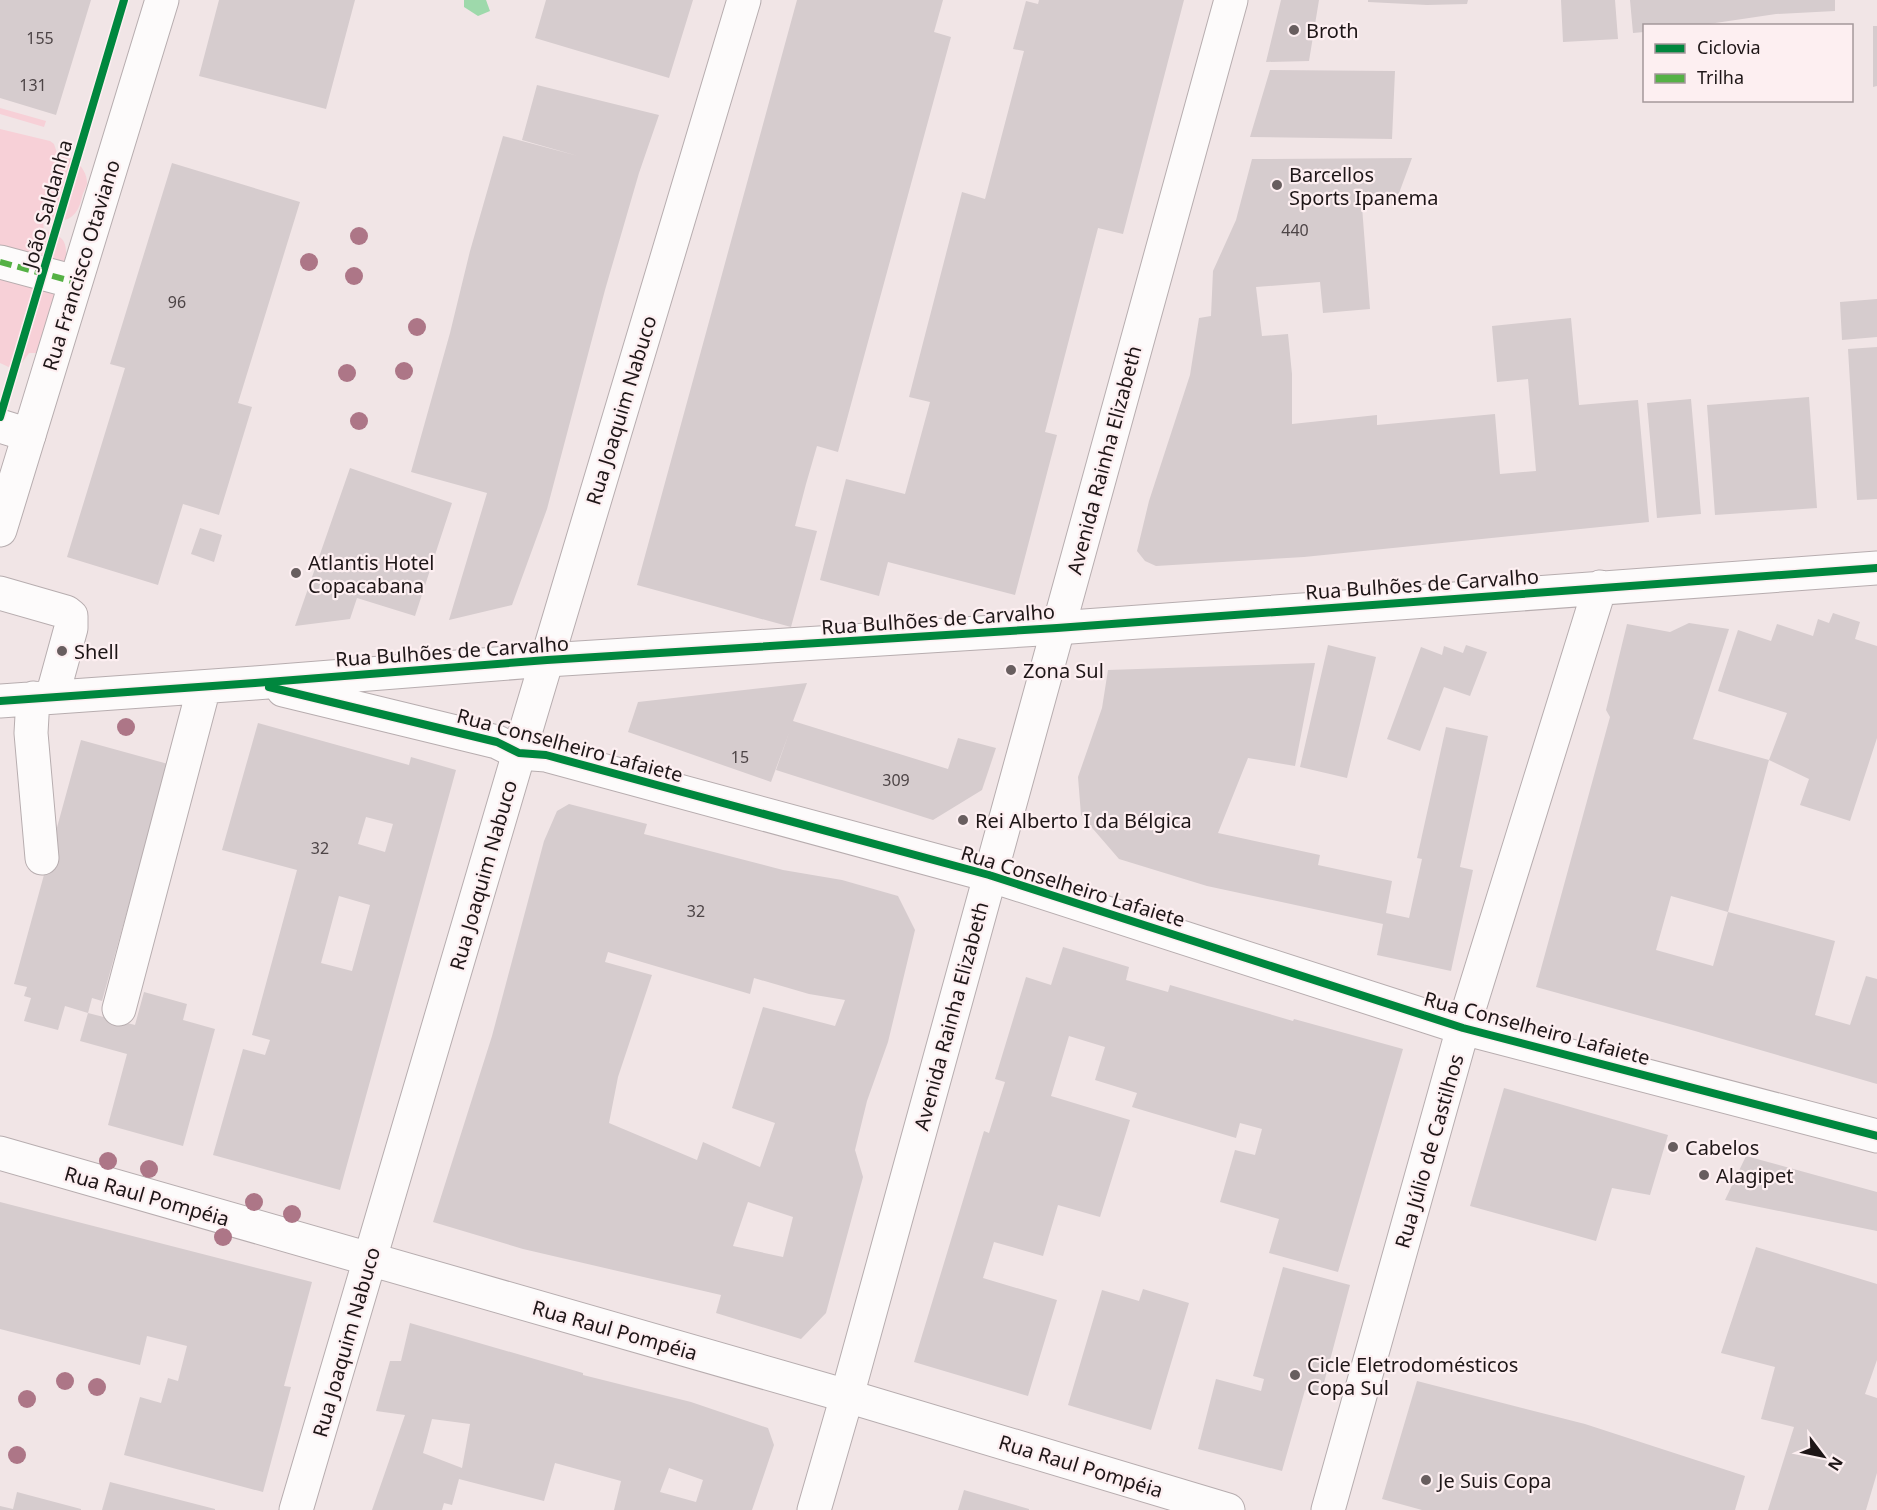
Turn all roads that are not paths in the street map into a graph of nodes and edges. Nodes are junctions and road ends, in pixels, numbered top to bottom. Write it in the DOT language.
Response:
graph roads {
  1 [pos="162,0"];
  2 [pos="744,0"];
  3 [pos="1231,0"];
  4 [pos="0,262"];
  5 [pos="75,282"];
  6 [pos="14,430"];
  7 [pos="0,530"];
  8 [pos="1877,568"];
  9 [pos="1600,587"];
  10 [pos="0,593"];
  11 [pos="1057,628"];
  12 [pos="547,660"];
  13 [pos="255,683"];
  14 [pos="204,687"];
  15 [pos="43,698"];
  16 [pos="0,700"];
  17 [pos="519,753"];
  18 [pos="42,858"];
  19 [pos="989,875"];
  20 [pos="119,1009"];
  21 [pos="1463,1028"];
  22 [pos="1877,1136"];
  23 [pos="0,1154"];
  24 [pos="370,1260"];
  25 [pos="847,1396"];
  26 [pos="296,1510"];
  27 [pos="814,1510"];
  28 [pos="1228,1510"];
  29 [pos="1328,1510"];
  1 -- 5 [label="main road, Rua Francisco Otaviano"];
  2 -- 12 [label="main road, Rua Joaquim Nabuco"];
  3 -- 11 [label="main road, Avenida Rainha Elizabeth"];
  4 -- 5 [label="main road"];
  5 -- 6 [label="main road, Rua Francisco Otaviano"];
  6 -- 7 [label="main road, Rua Francisco Otaviano"];
  8 -- 9 [label="main road, Rua Bulhões de Carvalho"];
  9 -- 11 [label="main road, Rua Bulhões de Carvalho"];
  9 -- 21 [label="main road, Rua Júlio de Castilhos"];
  10 -- 15 [label="main road"];
  11 -- 12 [label="main road, Rua Bulhões de Carvalho"];
  11 -- 19 [label="main road, Avenida Rainha Elizabeth"];
  12 -- 13 [label="main road, Rua Bulhões de Carvalho"];
  12 -- 17 [label="main road, Rua Joaquim Nabuco"];
  13 -- 14 [label="main road, Rua Bulhões de Carvalho"];
  13 -- 17 [label="main road, Rua Conselheiro Lafaiete"];
  14 -- 15 [label="main road, Rua Bulhões de Carvalho"];
  14 -- 20 [label="main road"];
  15 -- 16 [label="main road, Rua Bulhões de Carvalho"];
  15 -- 18 [label="main road"];
  17 -- 19 [label="main road, Rua Conselheiro Lafaiete"];
  17 -- 24 [label="main road, Rua Joaquim Nabuco"];
  19 -- 21 [label="main road, Rua Conselheiro Lafaiete"];
  19 -- 25 [label="main road, Avenida Rainha Elizabeth"];
  21 -- 22 [label="main road, Rua Conselheiro Lafaiete"];
  21 -- 29 [label="main road, Rua Júlio de Castilhos"];
  23 -- 24 [label="main road, Rua Raul Pompéia"];
  24 -- 25 [label="main road, Rua Raul Pompéia"];
  24 -- 26 [label="main road, Rua Joaquim Nabuco"];
  25 -- 27 [label="main road, Avenida Rainha Elizabeth"];
  25 -- 28 [label="main road, Rua Raul Pompéia"];
}
